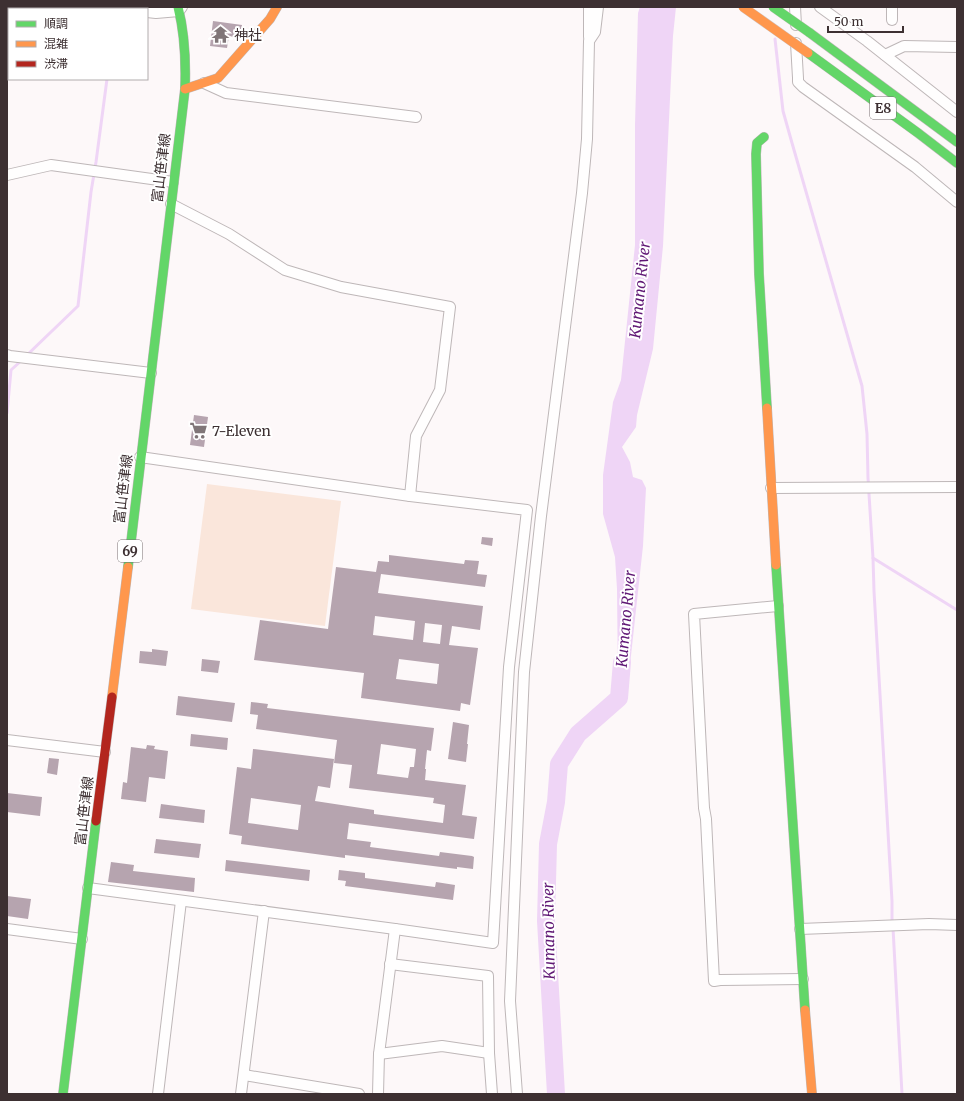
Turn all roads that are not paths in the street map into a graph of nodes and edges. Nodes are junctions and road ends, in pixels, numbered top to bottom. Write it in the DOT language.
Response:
graph roads {
  1 [pos="83,7"];
  2 [pos="277,7"];
  3 [pos="589,7"];
  4 [pos="598,7"];
  5 [pos="743,7"];
  6 [pos="772,7"];
  7 [pos="795,7"];
  8 [pos="820,7"];
  9 [pos="892,7"];
  10 [pos="94,8"];
  11 [pos="180,8"];
  12 [pos="148,12"];
  13 [pos="892,20"];
  14 [pos="589,41"];
  15 [pos="957,47"];
  16 [pos="885,55"];
  17 [pos="204,83"];
  18 [pos="185,89"];
  19 [pos="957,112"];
  20 [pos="416,117"];
  21 [pos="764,137"];
  22 [pos="957,142"];
  23 [pos="957,163"];
  24 [pos="7,175"];
  25 [pos="173,182"];
  26 [pos="957,202"];
  27 [pos="171,204"];
  28 [pos="8,357"];
  29 [pos="151,373"];
  30 [pos="140,457"];
  31 [pos="957,487"];
  32 [pos="771,488"];
  33 [pos="410,496"];
  34 [pos="778,606"];
  35 [pos="7,740"];
  36 [pos="105,752"];
  37 [pos="88,888"];
  38 [pos="181,901"];
  39 [pos="264,911"];
  40 [pos="957,924"];
  41 [pos="7,929"];
  42 [pos="395,929"];
  43 [pos="800,929"];
  44 [pos="82,938"];
  45 [pos="390,964"];
  46 [pos="803,979"];
  47 [pos="489,1053"];
  48 [pos="379,1054"];
  49 [pos="244,1075"];
  50 [pos="63,1094"];
  51 [pos="158,1094"];
  52 [pos="241,1094"];
  53 [pos="359,1094"];
  54 [pos="378,1094"];
  55 [pos="492,1094"];
  56 [pos="517,1094"];
  57 [pos="812,1094"];
  1 -- 10 [label="street"];
  2 -- 17 [label="main road"];
  3 -- 14 [label="street"];
  4 -- 14 [label="street"];
  5 -- 23 [label="main road, E8, bridge"];
  6 -- 22 [label="main road, E8, bridge"];
  7 -- 26 [label="street"];
  8 -- 16 [label="street"];
  9 -- 13 [label="street"];
  11 -- 12 [label="street"];
  11 -- 18 [label="main road, 富山笹津線 / 69"];
  14 -- 56 [label="street"];
  15 -- 16 [label="street"];
  16 -- 19 [label="street"];
  17 -- 18 [label="main road"];
  17 -- 20 [label="street"];
  18 -- 25 [label="main road, 富山笹津線 / 69"];
  21 -- 32 [label="main road"];
  24 -- 25 [label="street"];
  25 -- 27 [label="main road, 富山笹津線 / 69"];
  27 -- 29 [label="main road, 富山笹津線 / 69"];
  27 -- 33 [label="street"];
  28 -- 29 [label="street"];
  29 -- 30 [label="main road, 富山笹津線 / 69"];
  30 -- 33 [label="street"];
  30 -- 36 [label="main road, 富山笹津線 / 69"];
  31 -- 32 [label="street"];
  32 -- 34 [label="main road"];
  33 -- 42 [label="street"];
  34 -- 43 [label="main road"];
  34 -- 46 [label="street"];
  35 -- 36 [label="street"];
  36 -- 37 [label="main road, 富山笹津線 / 69"];
  37 -- 38 [label="street"];
  37 -- 44 [label="main road, 富山笹津線 / 69"];
  38 -- 39 [label="street"];
  38 -- 51 [label="street"];
  39 -- 42 [label="street"];
  39 -- 49 [label="street"];
  40 -- 43 [label="street"];
  41 -- 44 [label="street"];
  42 -- 45 [label="street"];
  43 -- 46 [label="main road"];
  44 -- 50 [label="main road, 富山笹津線 / 69"];
  45 -- 47 [label="street"];
  45 -- 48 [label="street"];
  46 -- 57 [label="main road"];
  47 -- 48 [label="street"];
  47 -- 55 [label="street"];
  48 -- 54 [label="street"];
  49 -- 52 [label="street"];
  49 -- 53 [label="street"];
}
